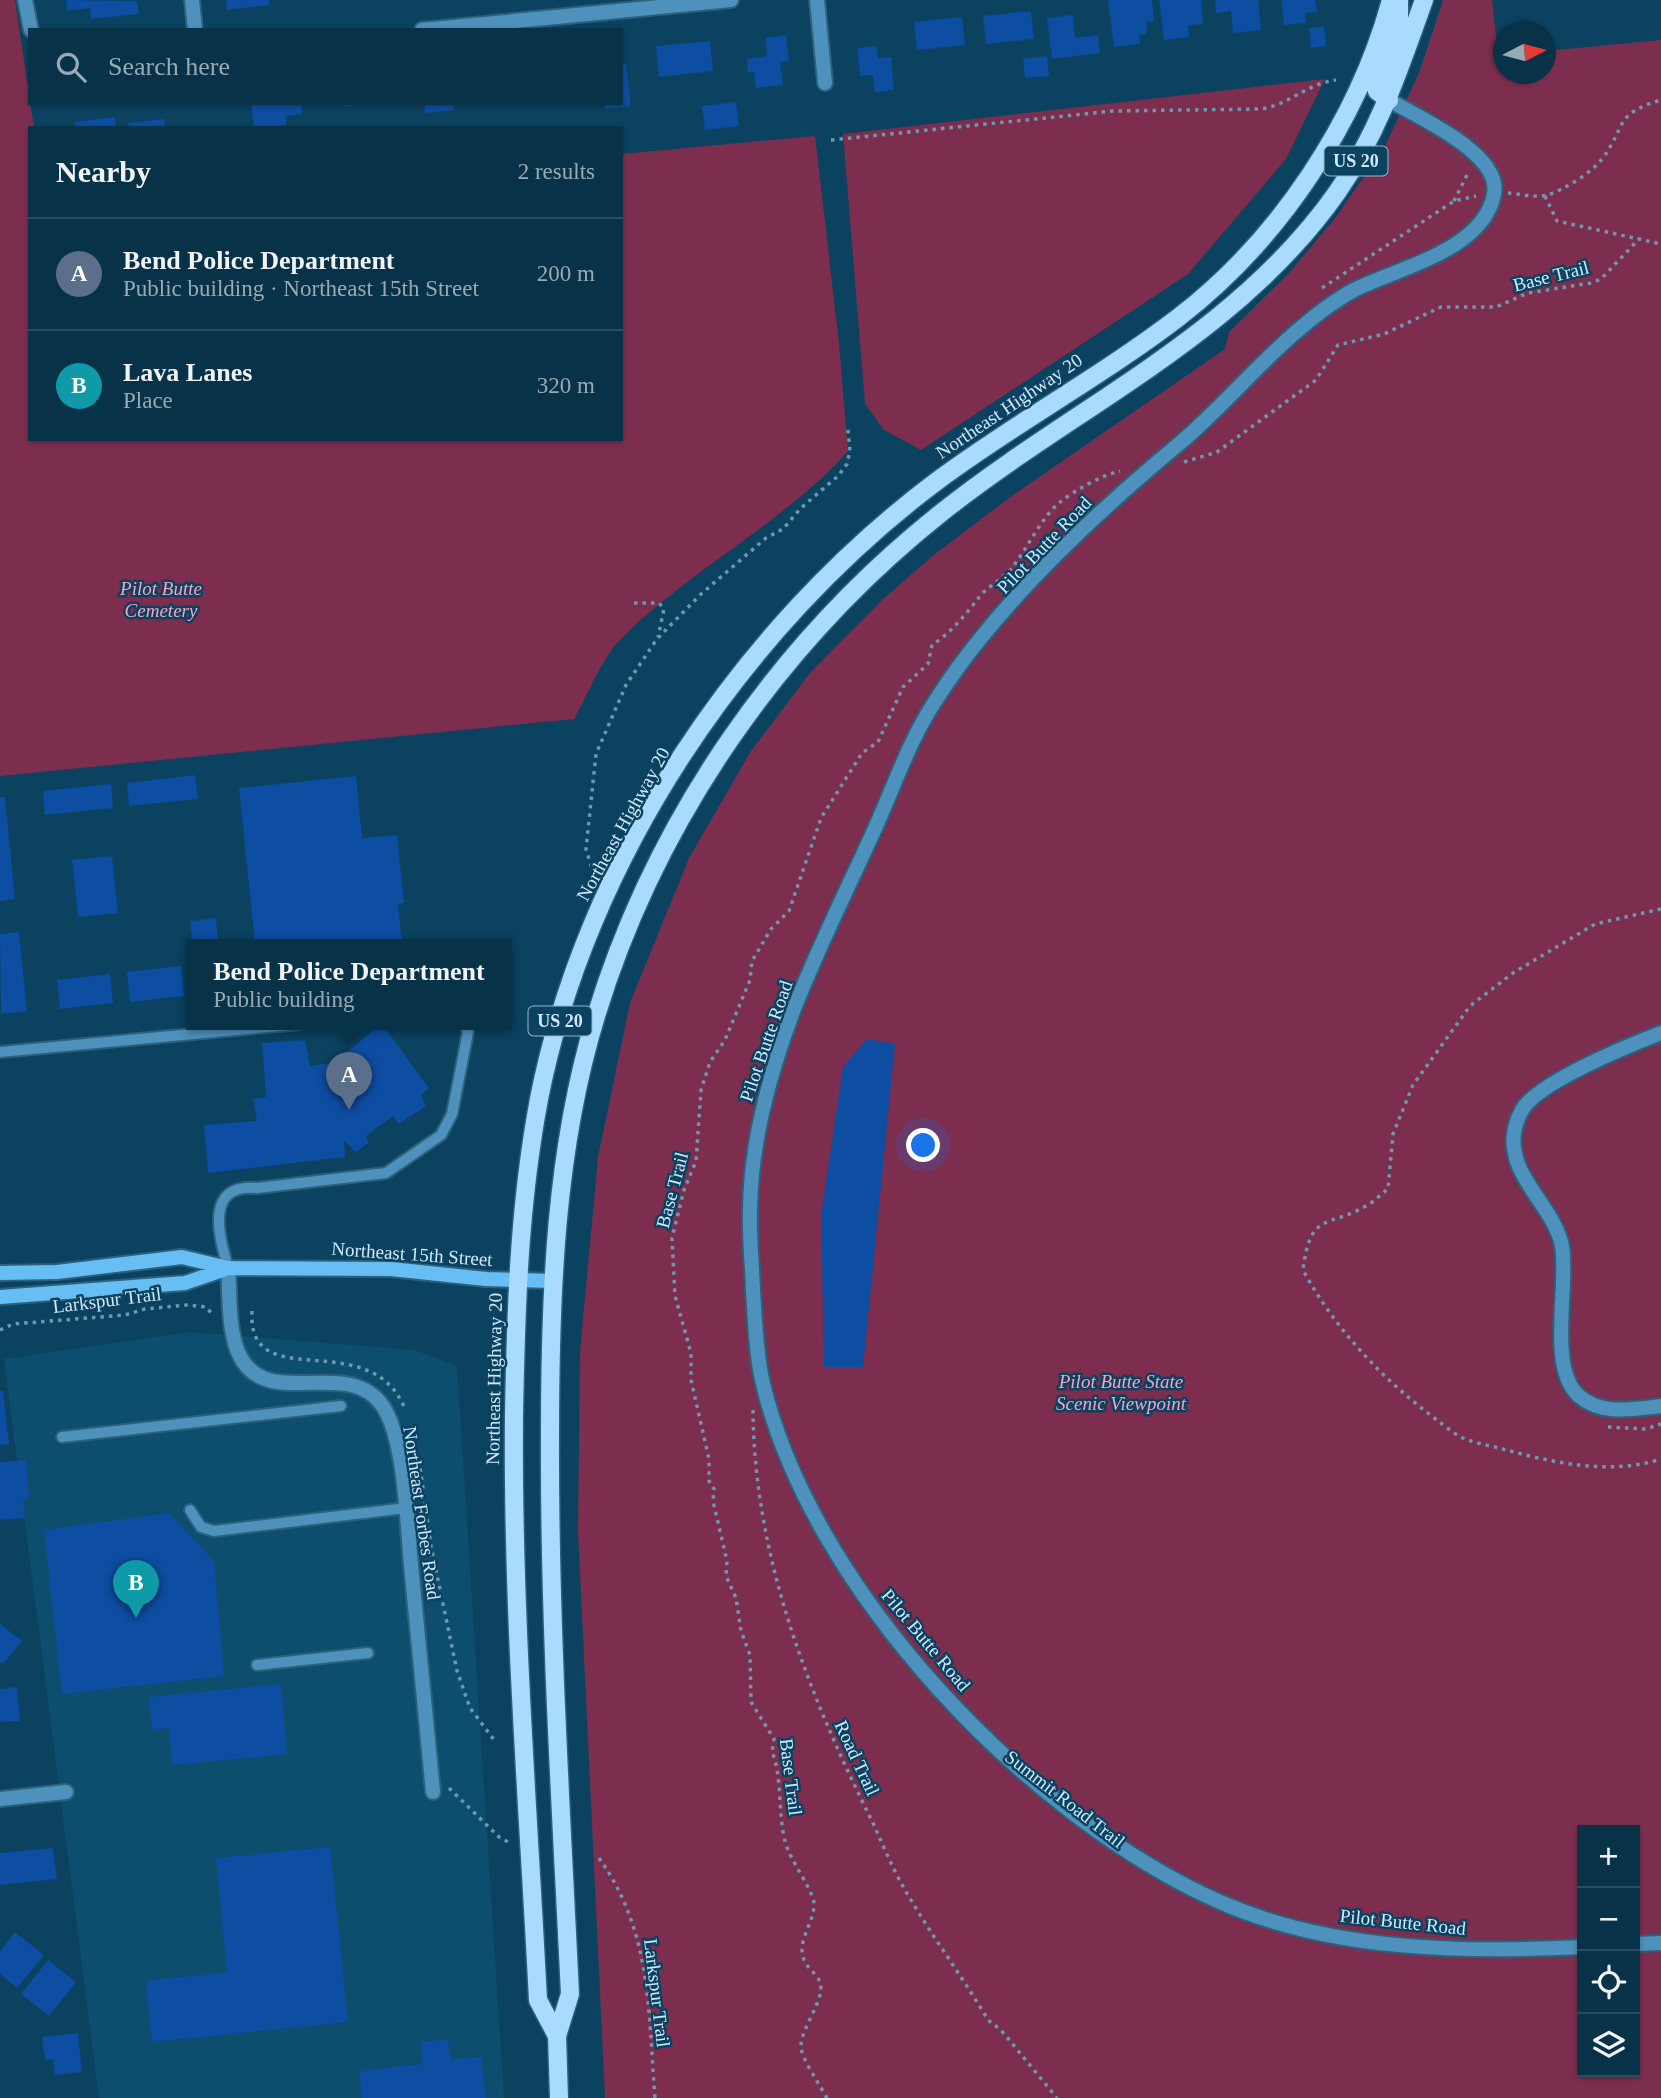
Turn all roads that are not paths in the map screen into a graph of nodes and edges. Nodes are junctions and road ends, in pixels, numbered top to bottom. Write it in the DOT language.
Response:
graph roads {
  1 [pos="25,0"];
  2 [pos="191,0"];
  3 [pos="731,0"];
  4 [pos="817,0"];
  5 [pos="1391,0"];
  6 [pos="1399,0"];
  7 [pos="1424,0"];
  8 [pos="31,28"];
  9 [pos="195,28"];
  10 [pos="443,28"];
  11 [pos="825,83"];
  12 [pos="1389,100"];
  13 [pos="236,1030"];
  14 [pos="467,1030"];
  15 [pos="1661,1033"];
  16 [pos="0,1052"];
  17 [pos="228,1268"];
  18 [pos="0,1273"];
  19 [pos="516,1280"];
  20 [pos="553,1281"];
  21 [pos="0,1297"];
  22 [pos="341,1406"];
  23 [pos="1661,1406"];
  24 [pos="62,1437"];
  25 [pos="406,1508"];
  26 [pos="190,1510"];
  27 [pos="368,1653"];
  28 [pos="257,1665"];
  29 [pos="66,1792"];
  30 [pos="433,1792"];
  31 [pos="0,1799"];
  32 [pos="1661,1943"];
  33 [pos="1640,1944"];
  34 [pos="1577,1947"];
  35 [pos="557,2036"];
  36 [pos="559,2098"];
  1 -- 8 [label="street"];
  2 -- 9 [label="street"];
  3 -- 10 [label="street"];
  4 -- 11 [label="street"];
  5 -- 19 [label="main road, Northeast Highway 20 / US 20"];
  6 -- 12 [label="main road"];
  7 -- 12 [label="main road, Northeast Highway 20 / US 20"];
  12 -- 20 [label="main road, Northeast Highway 20 / US 20"];
  12 -- 34 [label="street, Pilot Butte Road"];
  13 -- 16 [label="lane"];
  14 -- 17 [label="lane"];
  15 -- 23 [label="street"];
  17 -- 18 [label="main road, Northeast 15th Street"];
  17 -- 19 [label="main road, Northeast 15th Street"];
  17 -- 21 [label="main road, Northeast 15th Street"];
  17 -- 25 [label="street, Northeast Forbes Road"];
  19 -- 20 [label="main road, Northeast 15th Street"];
  19 -- 35 [label="main road, Northeast Highway 20 / US 20"];
  20 -- 35 [label="main road, Northeast Highway 20 / US 20"];
  22 -- 24 [label="lane"];
  25 -- 26 [label="lane"];
  25 -- 30 [label="street, Northeast Forbes Road"];
  27 -- 28 [label="lane"];
  29 -- 31 [label="street"];
  32 -- 33 [label="street"];
  35 -- 36 [label="main road, Northeast Highway 20 / US 20"];
}
